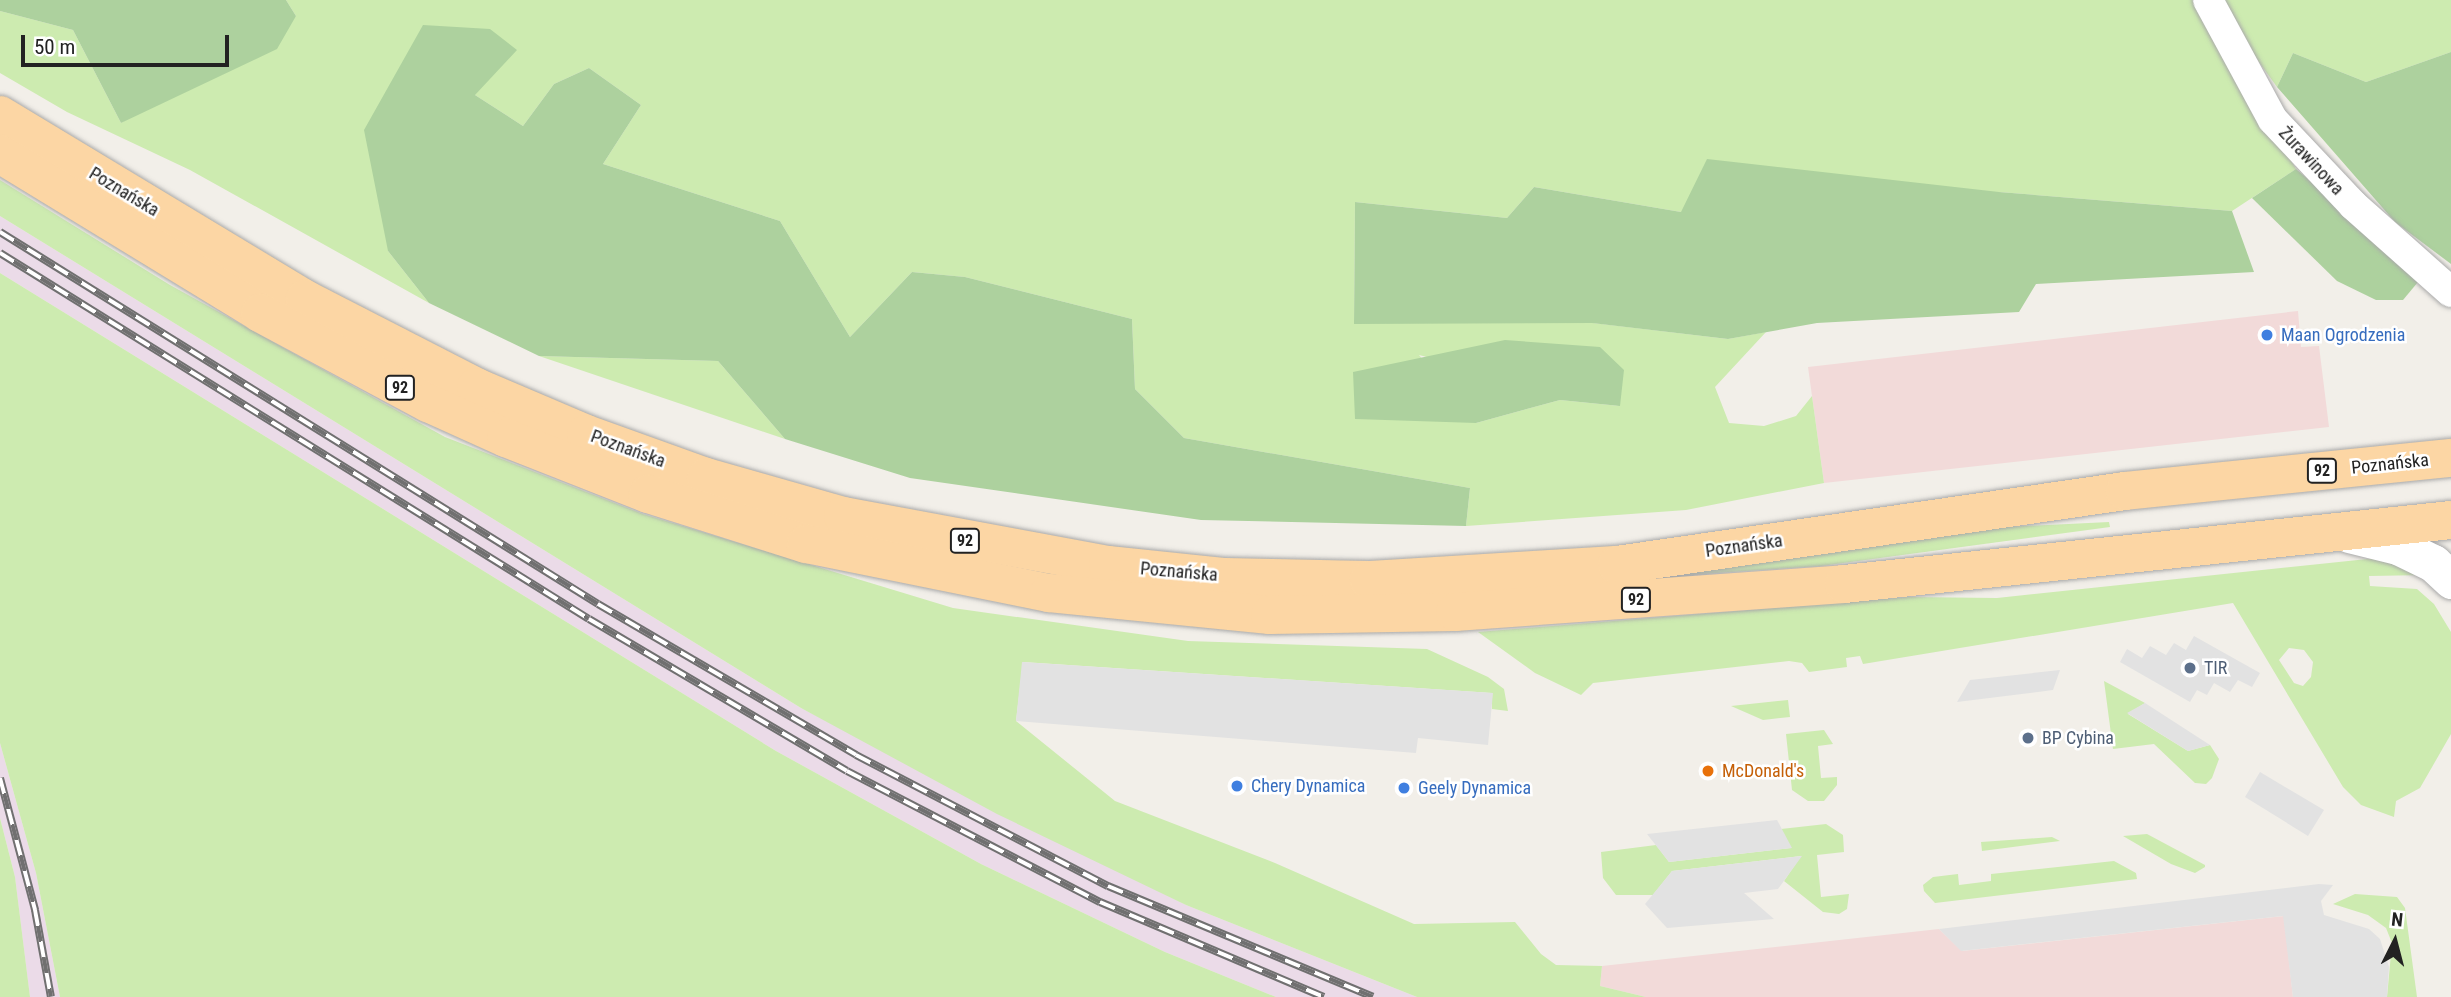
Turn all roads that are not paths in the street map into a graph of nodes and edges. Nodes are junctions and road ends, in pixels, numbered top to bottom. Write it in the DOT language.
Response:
graph roads {
  1 [pos="2208,0"];
  2 [pos="0,115"];
  3 [pos="0,155"];
  4 [pos="2451,292"];
  5 [pos="2451,458"];
  6 [pos="2451,520"];
  7 [pos="2337,532"];
  8 [pos="2451,580"];
  1 -- 4 [label="street, Żurawinowa"];
  2 -- 5 [label="main road, Poznańska / 92"];
  3 -- 7 [label="main road, Poznańska / 92"];
  6 -- 7 [label="main road, Poznańska / 92"];
  7 -- 8 [label="street"];
}
